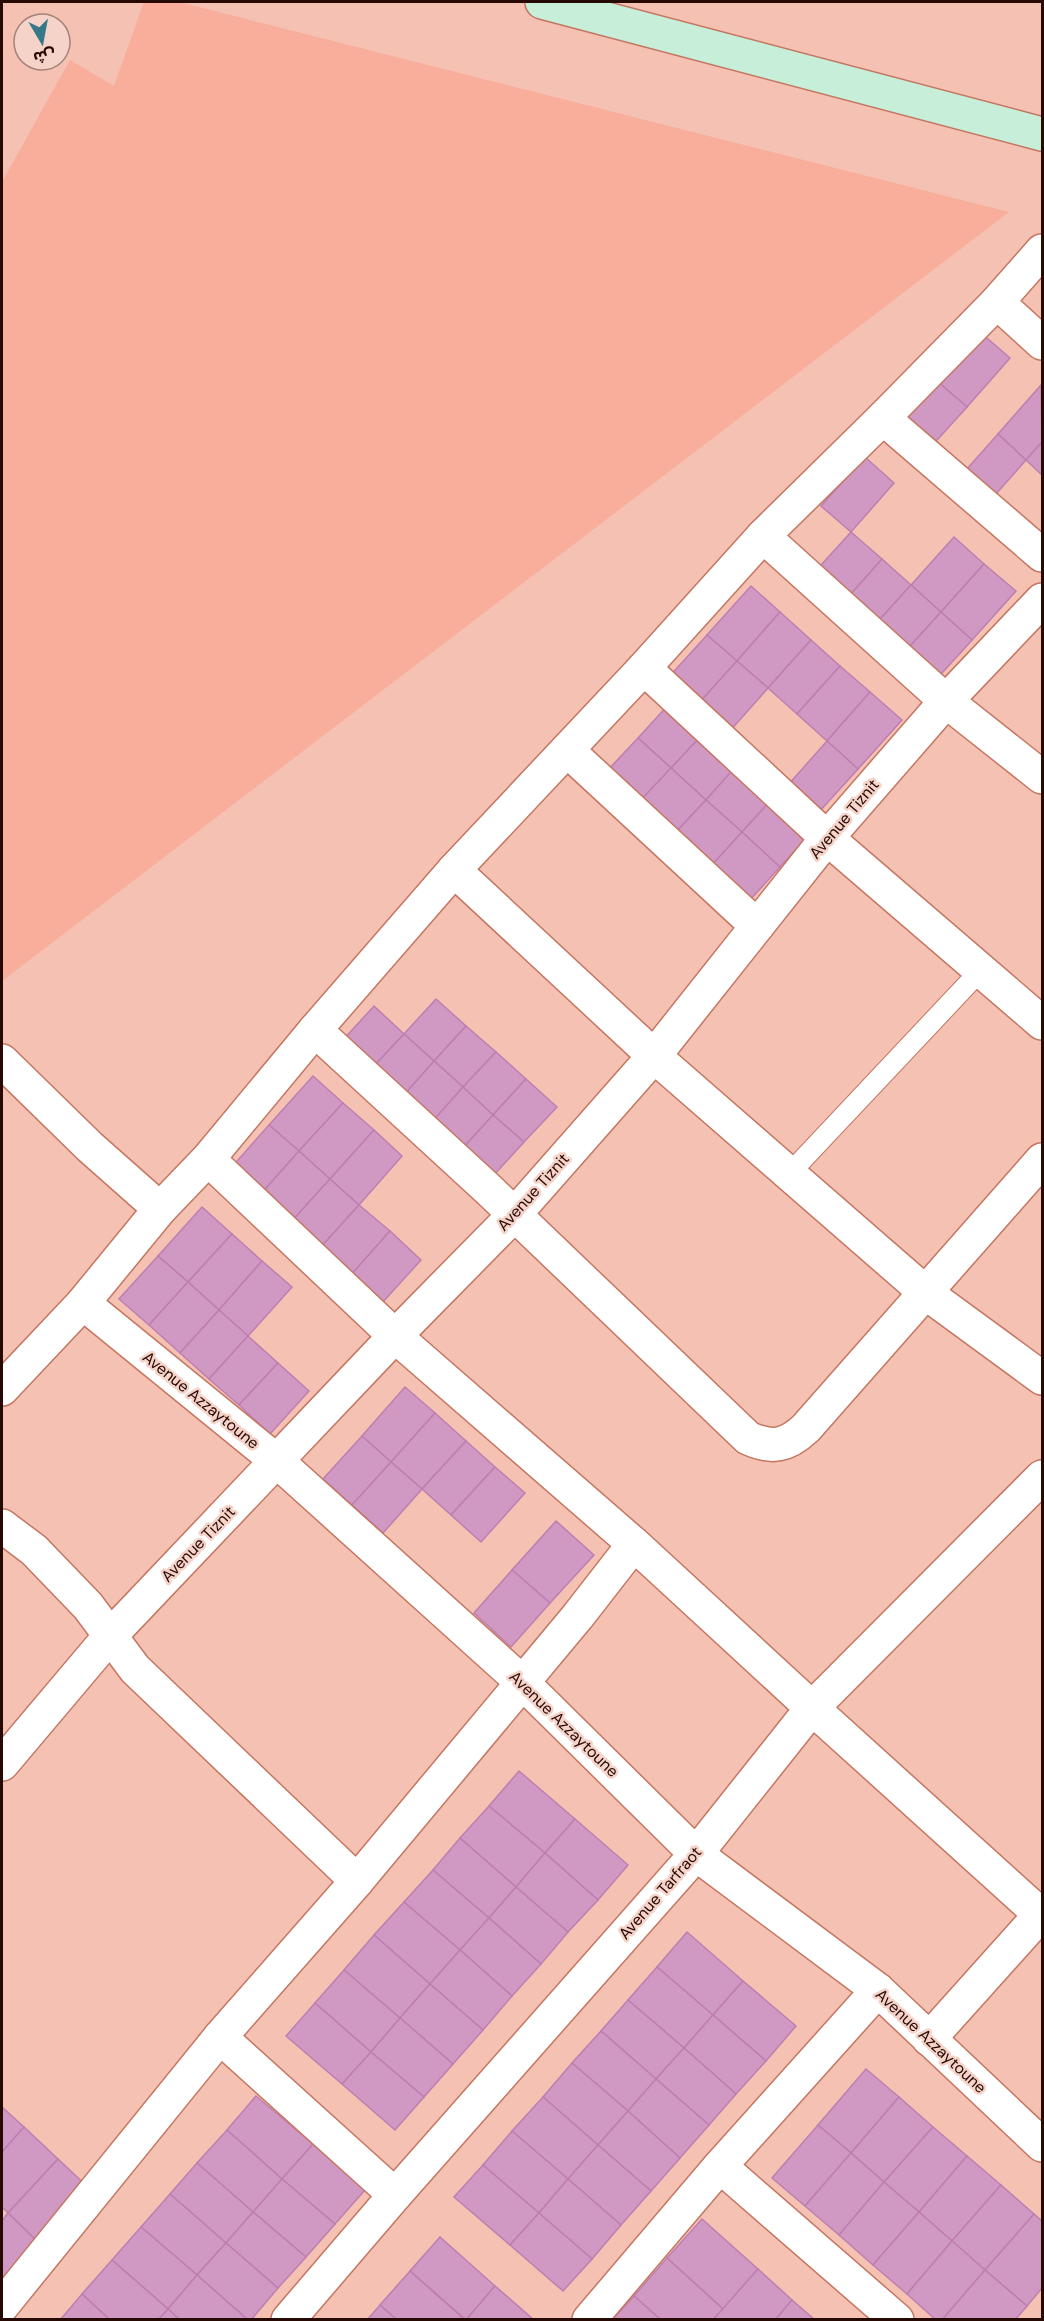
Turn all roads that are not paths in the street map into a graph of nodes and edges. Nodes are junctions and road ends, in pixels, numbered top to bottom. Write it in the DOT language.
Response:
graph roads {
  1 [pos="542,2"];
  2 [pos="1042,134"];
  3 [pos="1042,251"];
  4 [pos="997,302"];
  5 [pos="1042,344"];
  6 [pos="883,418"];
  7 [pos="763,536"];
  8 [pos="1042,555"];
  9 [pos="1042,600"];
  10 [pos="644,668"];
  11 [pos="946,701"];
  12 [pos="567,750"];
  13 [pos="1042,777"];
  14 [pos="827,838"];
  15 [pos="454,870"];
  16 [pos="757,926"];
  17 [pos="981,970"];
  18 [pos="1042,1023"];
  19 [pos="315,1030"];
  20 [pos="654,1056"];
  21 [pos="2,1061"];
  22 [pos="208,1159"];
  23 [pos="1042,1160"];
  24 [pos="789,1174"];
  25 [pos="160,1209"];
  26 [pos="514,1215"];
  27 [pos="926,1293"];
  28 [pos="82,1303"];
  29 [pos="395,1336"];
  30 [pos="1042,1378"];
  31 [pos="2,1389"];
  32 [pos="278,1462"];
  33 [pos="1042,1477"];
  34 [pos="2,1526"];
  35 [pos="634,1544"];
  36 [pos="110,1636"];
  37 [pos="522,1682"];
  38 [pos="812,1708"];
  39 [pos="2,1764"];
  40 [pos="696,1854"];
  41 [pos="357,1881"];
  42 [pos="1042,1915"];
  43 [pos="878,1990"];
  44 [pos="220,2037"];
  45 [pos="929,2039"];
  46 [pos="1042,2145"];
  47 [pos="720,2166"];
  48 [pos="394,2195"];
  49 [pos="2,2306"];
  50 [pos="288,2319"];
  51 [pos="589,2319"];
  52 [pos="897,2319"];
  1 -- 2 [label="street"];
  3 -- 4 [label="street"];
  4 -- 5 [label="street"];
  4 -- 6 [label="street"];
  6 -- 7 [label="street"];
  6 -- 8 [label="street"];
  7 -- 10 [label="street"];
  7 -- 11 [label="street"];
  9 -- 11 [label="street, Avenue Tiznit"];
  10 -- 12 [label="street"];
  10 -- 14 [label="street"];
  11 -- 13 [label="street"];
  11 -- 14 [label="street, Avenue Tiznit"];
  12 -- 15 [label="street"];
  12 -- 16 [label="street"];
  14 -- 16 [label="street, Avenue Tiznit"];
  14 -- 17 [label="street"];
  15 -- 19 [label="street"];
  15 -- 20 [label="street"];
  16 -- 20 [label="street, Avenue Tiznit"];
  17 -- 18 [label="street"];
  17 -- 24 [label="lane"];
  19 -- 22 [label="street"];
  19 -- 26 [label="street"];
  20 -- 24 [label="street"];
  20 -- 26 [label="street, Avenue Tiznit"];
  21 -- 25 [label="street"];
  22 -- 25 [label="street"];
  22 -- 29 [label="street"];
  23 -- 27 [label="street"];
  24 -- 27 [label="street"];
  25 -- 28 [label="street"];
  26 -- 27 [label="street"];
  26 -- 29 [label="street, Avenue Tiznit"];
  27 -- 30 [label="street"];
  28 -- 31 [label="street"];
  28 -- 32 [label="street, Avenue Azzaytoune"];
  29 -- 32 [label="street, Avenue Tiznit"];
  29 -- 35 [label="street"];
  32 -- 36 [label="street, Avenue Tiznit"];
  32 -- 37 [label="street, Avenue Azzaytoune"];
  33 -- 38 [label="street, Avenue Tarfraot"];
  34 -- 36 [label="street"];
  35 -- 37 [label="street"];
  35 -- 38 [label="street"];
  36 -- 39 [label="street, Avenue Tiznit"];
  36 -- 41 [label="street"];
  37 -- 40 [label="street, Avenue Azzaytoune"];
  37 -- 41 [label="street"];
  38 -- 40 [label="street, Avenue Tarfraot"];
  38 -- 42 [label="street"];
  40 -- 43 [label="street, Avenue Azzaytoune"];
  40 -- 48 [label="street, Avenue Tarfraot"];
  41 -- 44 [label="street"];
  42 -- 45 [label="street"];
  43 -- 45 [label="street, Avenue Azzaytoune"];
  43 -- 47 [label="street"];
  44 -- 48 [label="street"];
  44 -- 49 [label="street"];
  45 -- 46 [label="street, Avenue Azzaytoune"];
  47 -- 51 [label="street"];
  47 -- 52 [label="street"];
  48 -- 50 [label="street, Avenue Tarfraot"];
}
